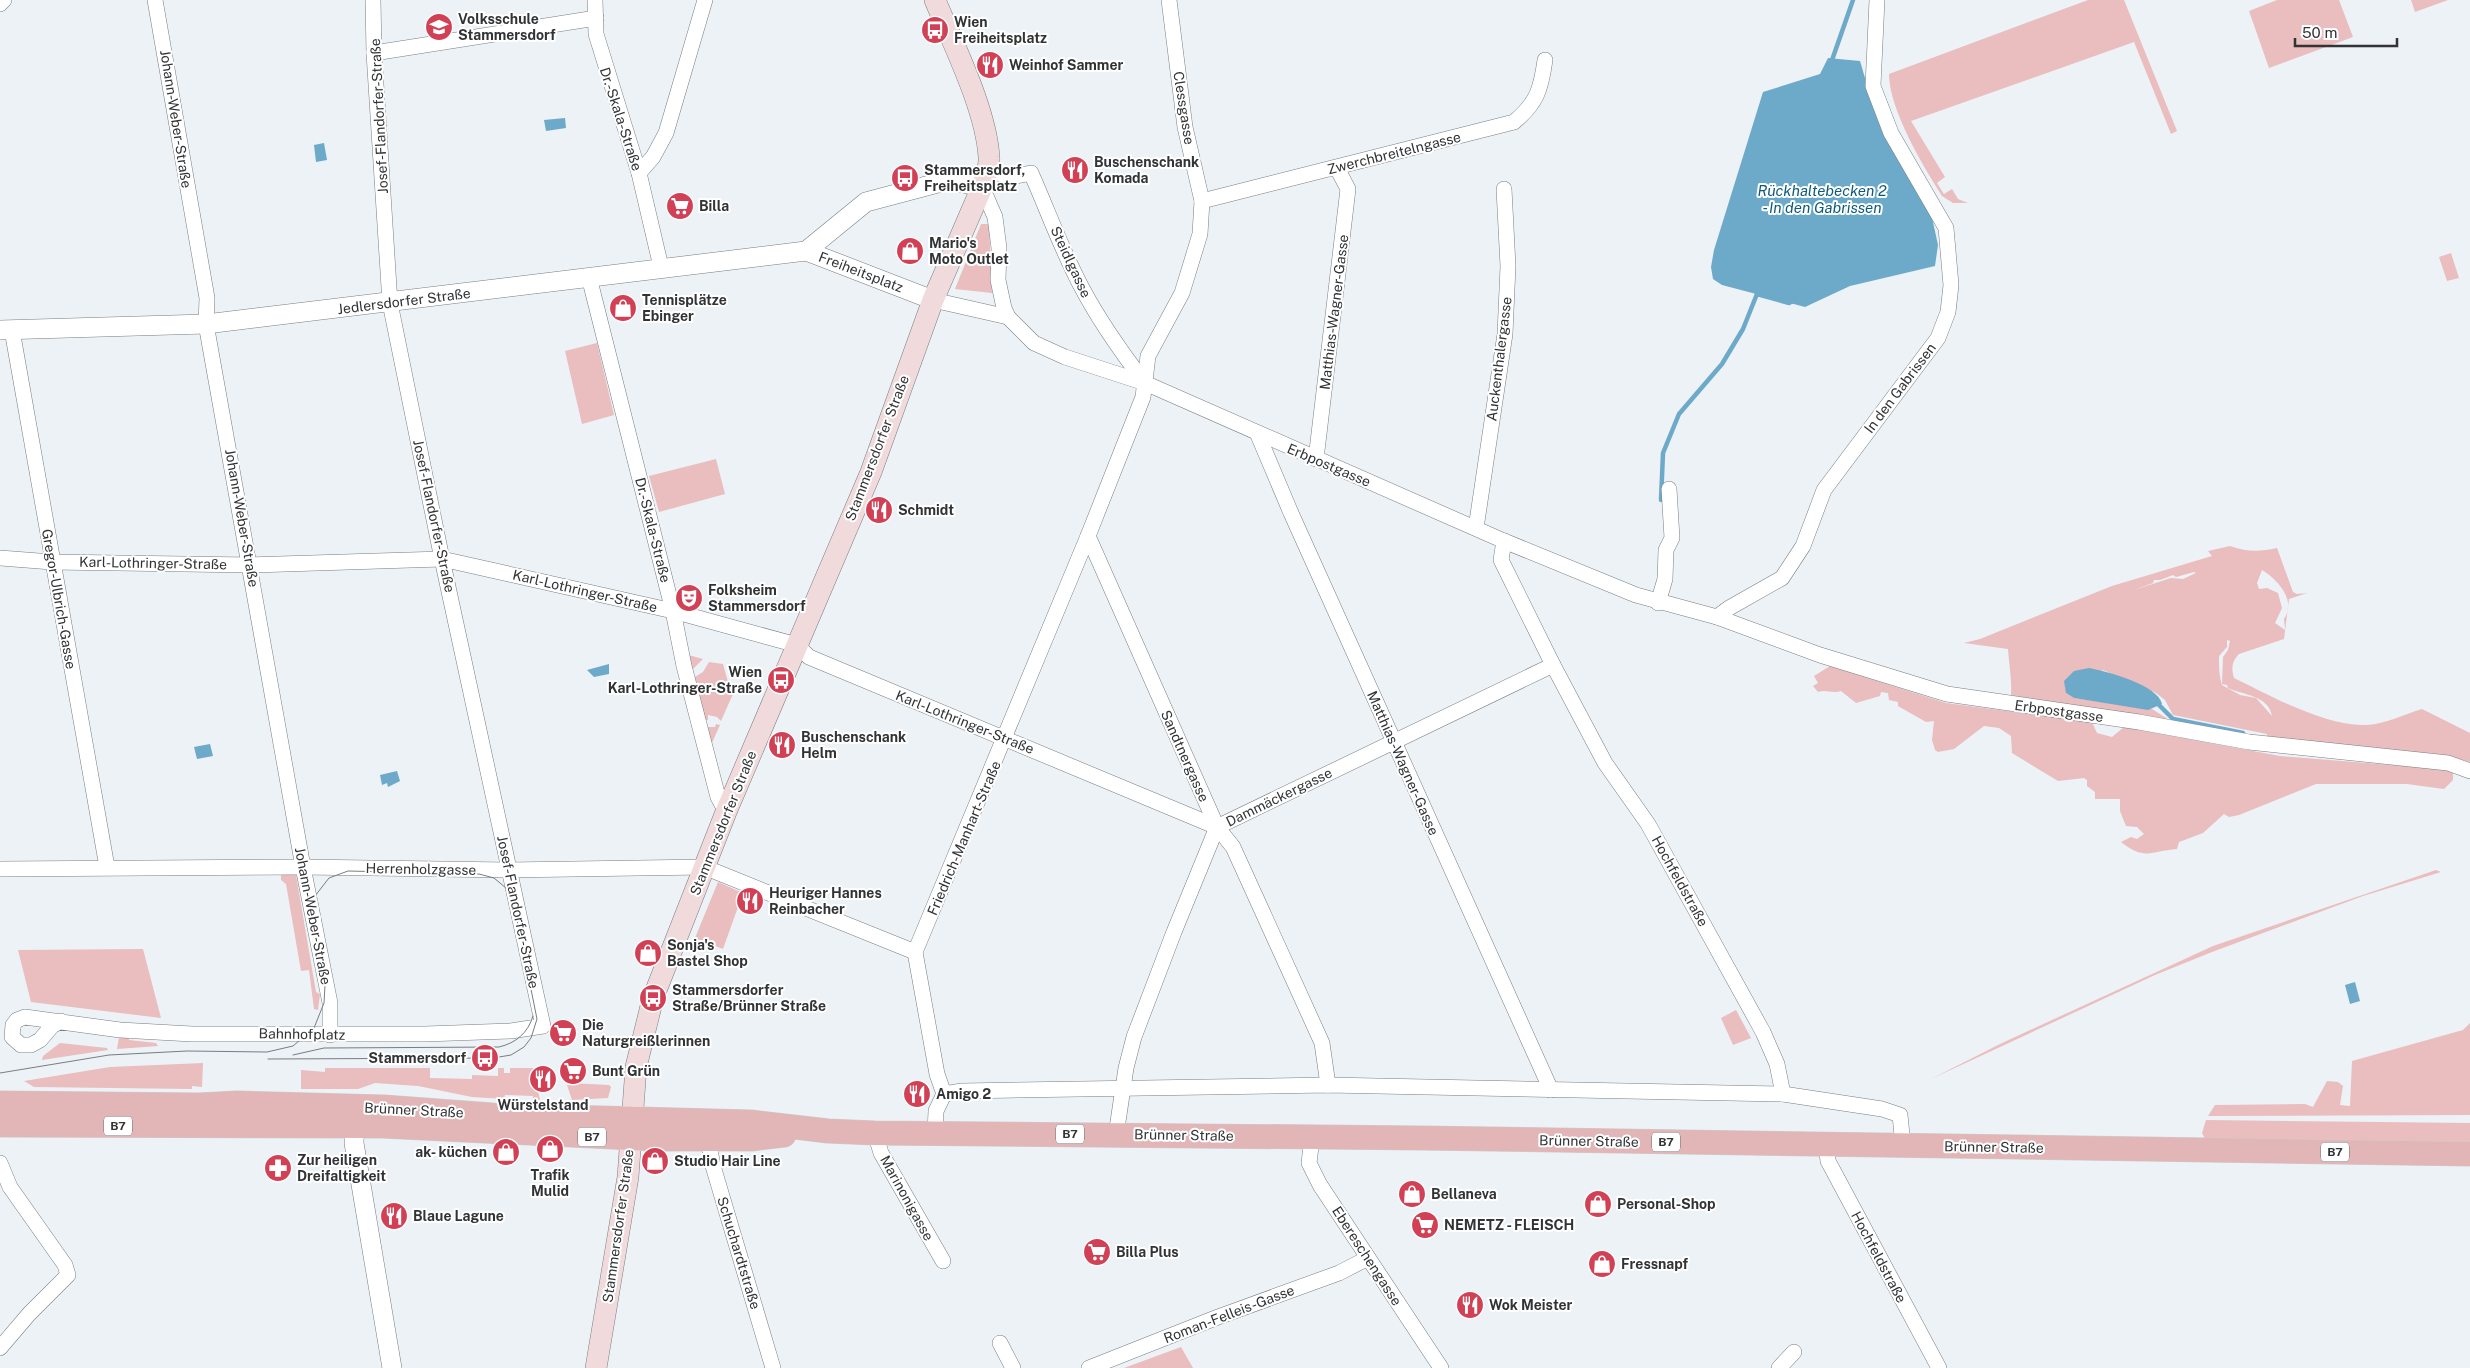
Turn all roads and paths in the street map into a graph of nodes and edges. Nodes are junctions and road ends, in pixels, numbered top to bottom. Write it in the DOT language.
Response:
graph roads {
  1 [pos="4,0"];
  2 [pos="155,0"];
  3 [pos="373,0"];
  4 [pos="595,0"];
  5 [pos="705,0"];
  6 [pos="935,0"];
  7 [pos="1169,0"];
  8 [pos="1877,0"];
  9 [pos="0,4"];
  10 [pos="596,18"];
  11 [pos="374,54"];
  12 [pos="1545,60"];
  13 [pos="1337,168"];
  14 [pos="639,173"];
  15 [pos="985,179"];
  16 [pos="1504,189"];
  17 [pos="1202,201"];
  18 [pos="806,251"];
  19 [pos="661,267"];
  20 [pos="590,277"];
  21 [pos="932,300"];
  22 [pos="390,303"];
  23 [pos="1008,317"];
  24 [pos="206,324"];
  25 [pos="6,330"];
  26 [pos="1145,384"];
  27 [pos="1258,435"];
  28 [pos="1316,459"];
  29 [pos="1669,489"];
  30 [pos="1476,528"];
  31 [pos="1088,536"];
  32 [pos="1504,541"];
  33 [pos="0,558"];
  34 [pos="442,559"];
  35 [pos="52,562"];
  36 [pos="250,564"];
  37 [pos="1658,602"];
  38 [pos="673,611"];
  39 [pos="1717,617"];
  40 [pos="797,645"];
  41 [pos="1553,666"];
  42 [pos="1006,738"];
  43 [pos="1394,743"];
  44 [pos="2470,771"];
  45 [pos="726,812"];
  46 [pos="1217,827"];
  47 [pos="107,867"];
  48 [pos="303,867"];
  49 [pos="704,867"];
  50 [pos="0,869"];
  51 [pos="508,870"];
  52 [pos="915,952"];
  53 [pos="61,1021"];
  54 [pos="543,1026"];
  55 [pos="330,1035"];
  56 [pos="1328,1085"];
  57 [pos="1123,1089"];
  58 [pos="1551,1090"];
  59 [pos="944,1094"];
  60 [pos="1783,1094"];
  61 [pos="0,1102"];
  62 [pos="355,1116"];
  63 [pos="0,1125"];
  64 [pos="632,1128"];
  65 [pos="828,1131"];
  66 [pos="875,1133"];
  67 [pos="935,1133"];
  68 [pos="1116,1135"];
  69 [pos="711,1138"];
  70 [pos="1312,1138"];
  71 [pos="1826,1144"];
  72 [pos="1903,1145"];
  73 [pos="2470,1154"];
  74 [pos="0,1163"];
  75 [pos="1368,1258"];
  76 [pos="942,1261"];
  77 [pos="1000,1343"];
  78 [pos="0,1348"];
  79 [pos="1794,1352"];
  80 [pos="392,1368"];
  81 [pos="596,1368"];
  82 [pos="773,1368"];
  83 [pos="1013,1368"];
  84 [pos="1089,1368"];
  85 [pos="1441,1368"];
  86 [pos="1779,1368"];
  87 [pos="1938,1368"];
  1 -- 9 [label="street"];
  2 -- 24 [label="street, Johann-Weber-Straße"];
  3 -- 11 [label="street, Josef-Flandorfer-Straße"];
  4 -- 10 [label="street, Dr.-Skala-Straße"];
  5 -- 14 [label="street"];
  6 -- 15 [label="main road"];
  7 -- 17 [label="street, Clessgasse"];
  8 -- 39 [label="street, In den Gabrissen"];
  10 -- 11 [label="street"];
  10 -- 14 [label="street, Dr.-Skala-Straße"];
  11 -- 22 [label="street, Josef-Flandorfer-Straße"];
  12 -- 13 [label="street, Zwerchbreitelngasse"];
  13 -- 17 [label="street, Zwerchbreitelngasse"];
  13 -- 28 [label="street, Matthias-Wagner-Gasse"];
  14 -- 19 [label="street, Dr.-Skala-Straße"];
  15 -- 18 [label="street, Freiheitsplatz"];
  15 -- 21 [label="main road"];
  15 -- 23 [label="street"];
  15 -- 26 [label="street, Steidlgasse"];
  16 -- 30 [label="street, Auckenthalergasse"];
  17 -- 26 [label="street, Clessgasse"];
  18 -- 19 [label="street, Jedlersdorfer Straße"];
  18 -- 21 [label="street, Freiheitsplatz"];
  19 -- 20 [label="street, Jedlersdorfer Straße"];
  20 -- 22 [label="street, Jedlersdorfer Straße"];
  20 -- 38 [label="street, Dr.-Skala-Straße"];
  21 -- 23 [label="street, Freiheitsplatz"];
  21 -- 40 [label="main road, Stammersdorfer Straße"];
  22 -- 24 [label="street, Jedlersdorfer Straße"];
  22 -- 34 [label="street, Josef-Flandorfer-Straße"];
  23 -- 26 [label="street, Erbpostgasse"];
  24 -- 25 [label="street, Jedlersdorfer Straße"];
  24 -- 36 [label="street, Johann-Weber-Straße"];
  25 -- 35 [label="street, Gregor-Ulbrich-Gasse"];
  26 -- 27 [label="street, Erbpostgasse"];
  26 -- 31 [label="street, Friedrich-Manhart-Straße"];
  27 -- 28 [label="street, Erbpostgasse"];
  27 -- 43 [label="street, Matthias-Wagner-Gasse"];
  28 -- 30 [label="street, Erbpostgasse"];
  29 -- 37 [label="street"];
  30 -- 32 [label="street, Erbpostgasse"];
  31 -- 42 [label="street, Friedrich-Manhart-Straße"];
  31 -- 46 [label="street, Sandtnergasse"];
  32 -- 37 [label="street, Erbpostgasse"];
  32 -- 41 [label="street, Hochfeldstraße"];
  33 -- 35 [label="street, Karl-Lothringer-Straße"];
  34 -- 36 [label="street, Karl-Lothringer-Straße"];
  34 -- 38 [label="street, Karl-Lothringer-Straße"];
  34 -- 51 [label="street, Josef-Flandorfer-Straße"];
  35 -- 36 [label="street, Karl-Lothringer-Straße"];
  35 -- 47 [label="street, Gregor-Ulbrich-Gasse"];
  36 -- 48 [label="street, Johann-Weber-Straße"];
  37 -- 39 [label="street, Erbpostgasse"];
  38 -- 40 [label="street, Karl-Lothringer-Straße"];
  38 -- 45 [label="street, Dr.-Skala-Straße"];
  39 -- 44 [label="street, Erbpostgasse"];
  40 -- 42 [label="street, Karl-Lothringer-Straße"];
  40 -- 45 [label="main road, Stammersdorfer Straße"];
  41 -- 43 [label="street, Dammäckergasse"];
  41 -- 60 [label="street, Hochfeldstraße"];
  42 -- 46 [label="street, Karl-Lothringer-Straße"];
  42 -- 52 [label="street, Friedrich-Manhart-Straße"];
  43 -- 46 [label="street, Dammäckergasse"];
  43 -- 58 [label="street, Matthias-Wagner-Gasse"];
  45 -- 49 [label="main road, Stammersdorfer Straße"];
  46 -- 56 [label="street, Sandtnergasse"];
  46 -- 57 [label="street, Dammäckergasse"];
  47 -- 48 [label="street, Herrenholzgasse"];
  47 -- 50 [label="street, Herrenholzgasse"];
  48 -- 51 [label="street, Herrenholzgasse"];
  48 -- 55 [label="street, Johann-Weber-Straße"];
  49 -- 51 [label="street, Herrenholzgasse"];
  49 -- 52 [label="street, Herrenholzgasse"];
  49 -- 64 [label="main road, Stammersdorfer Straße"];
  51 -- 54 [label="street, Josef-Flandorfer-Straße"];
  52 -- 59 [label="street"];
  53 -- 55 [label="street, Bahnhofplatz"];
  54 -- 55 [label="street, Bahnhofplatz"];
  56 -- 57 [label="street"];
  56 -- 58 [label="street"];
  57 -- 59 [label="street"];
  57 -- 68 [label="street, Dammäckergasse"];
  58 -- 60 [label="street"];
  59 -- 67 [label="street"];
  60 -- 72 [label="street"];
  61 -- 62 [label="main road, Brünner Straße / B7"];
  62 -- 63 [label="main road, Brünner Straße / B7"];
  62 -- 64 [label="main road, Brünner Straße / B7"];
  62 -- 80 [label="street"];
  64 -- 65 [label="main road, Brünner Straße / B7"];
  64 -- 69 [label="main road, Brünner Straße / B7"];
  64 -- 81 [label="main road, Stammersdorfer Straße"];
  65 -- 66 [label="main road, Brünner Straße / B7"];
  65 -- 69 [label="main road, Brünner Straße / B7"];
  66 -- 67 [label="main road, Brünner Straße / B7"];
  66 -- 76 [label="street, Marinonigasse"];
  67 -- 68 [label="main road, Brünner Straße / B7"];
  68 -- 70 [label="main road, Brünner Straße / B7"];
  69 -- 82 [label="street, Schuchardtstraße"];
  70 -- 71 [label="main road, Brünner Straße / B7"];
  70 -- 75 [label="street, Ebereschengasse"];
  71 -- 72 [label="main road, Brünner Straße / B7"];
  71 -- 87 [label="street, Hochfeldstraße"];
  72 -- 73 [label="main road, Brünner Straße / B7"];
  74 -- 78 [label="street"];
  75 -- 84 [label="street, Roman-Felleis-Gasse"];
  75 -- 85 [label="street, Ebereschengasse"];
  77 -- 83 [label="street"];
  79 -- 86 [label="street"];
}
